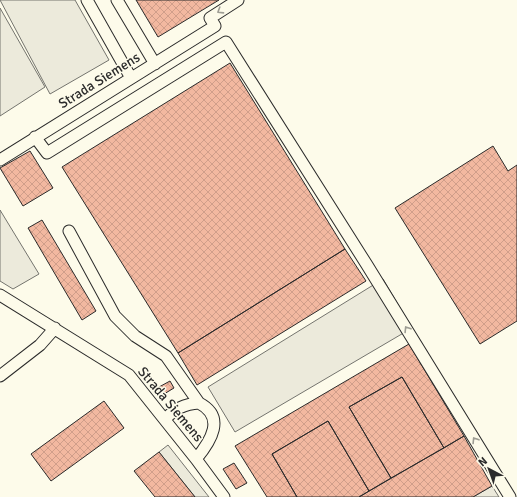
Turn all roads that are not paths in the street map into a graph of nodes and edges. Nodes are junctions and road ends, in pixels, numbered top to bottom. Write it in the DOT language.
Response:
graph roads {
  1 [pos="87,0"];
  2 [pos="116,0"];
  3 [pos="238,0"];
  4 [pos="155,64"];
  5 [pos="131,78"];
  6 [pos="35,137"];
  7 [pos="0,160"];
  8 [pos="69,231"];
  9 [pos="0,294"];
  10 [pos="55,328"];
  11 [pos="0,376"];
  12 [pos="196,403"];
  13 [pos="165,419"];
  14 [pos="196,458"];
  15 [pos="224,497"];
  16 [pos="510,497"];
  1 -- 5 [label="street"];
  2 -- 4 [label="street"];
  3 -- 4 [label="street, Strada Siemens, one-way"];
  4 -- 5 [label="street, Strada Siemens"];
  5 -- 6 [label="street, Strada Siemens"];
  6 -- 7 [label="street, Strada Siemens"];
  16 -- 6 [label="street, one-way"];
  8 -- 12 [label="street"];
  9 -- 10 [label="street, Strada Siemens"];
  10 -- 11 [label="street"];
  10 -- 13 [label="street, Strada Siemens"];
  12 -- 13 [label="street"];
  12 -- 14 [label="street"];
  13 -- 14 [label="street, Strada Siemens"];
  14 -- 15 [label="street, Strada Siemens"];
}
